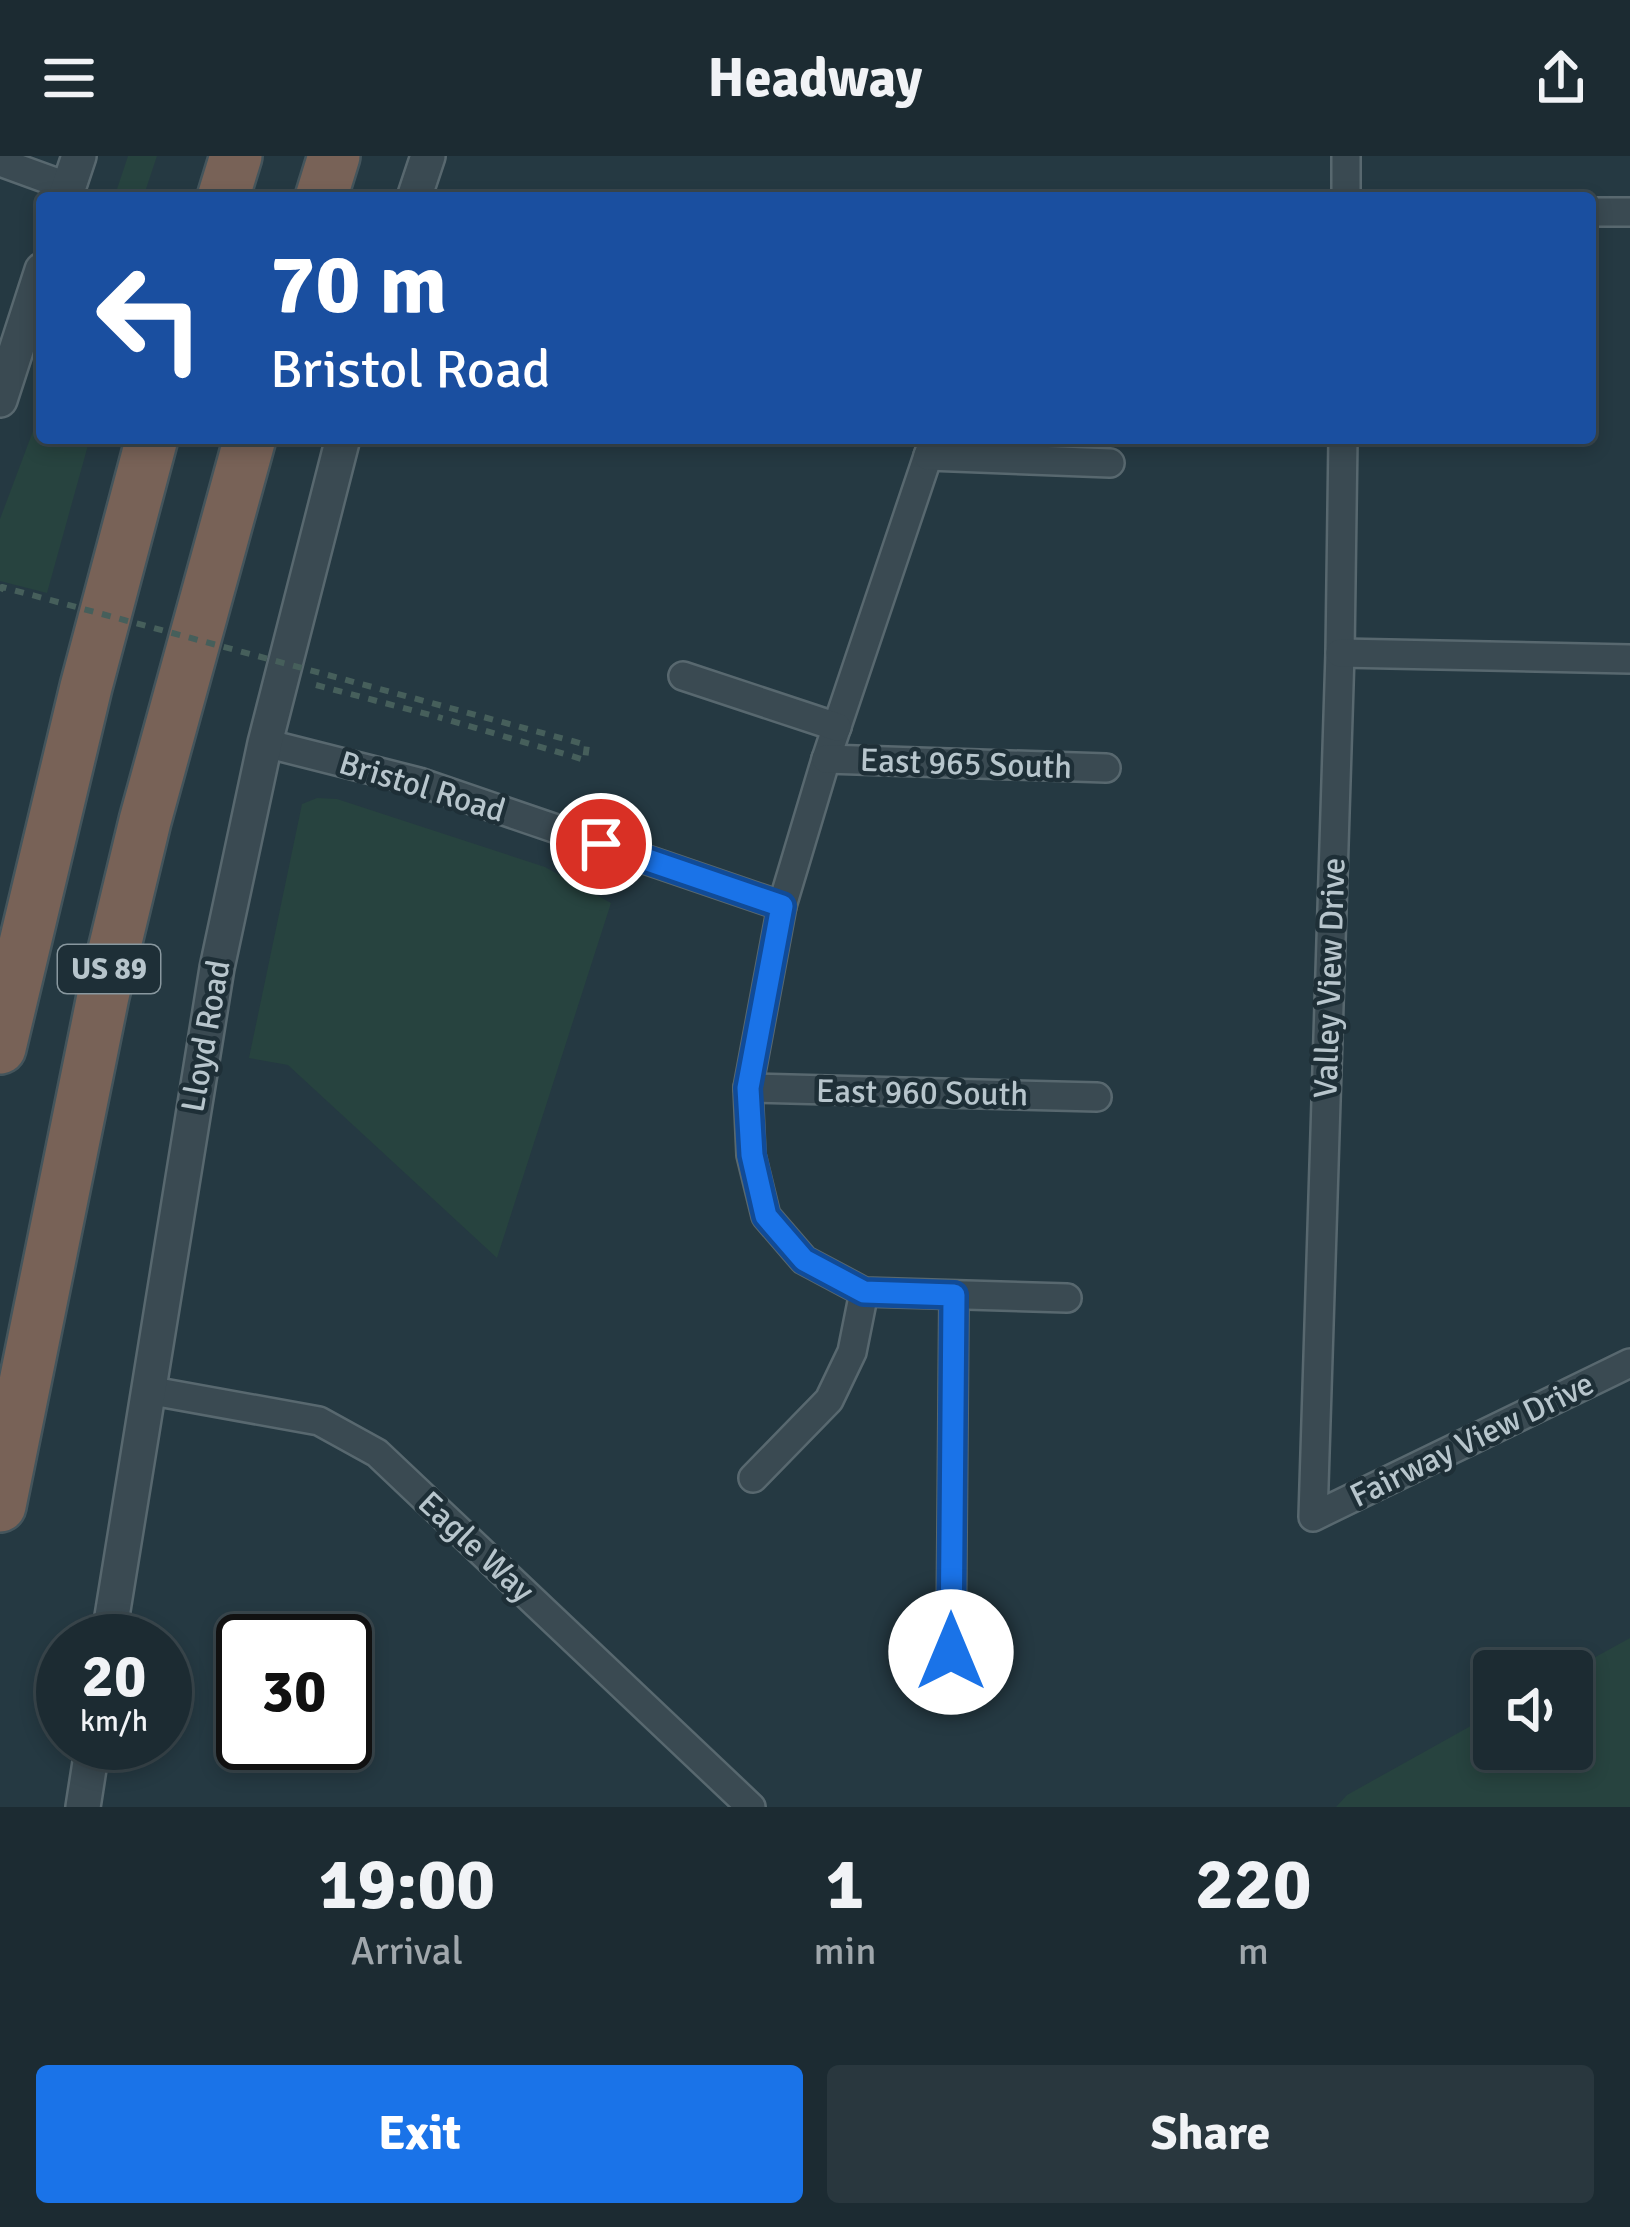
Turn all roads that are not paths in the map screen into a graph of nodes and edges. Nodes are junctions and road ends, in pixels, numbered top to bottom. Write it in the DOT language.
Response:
graph roads {
  1 [pos="236,156"];
  2 [pos="334,156"];
  3 [pos="428,156"];
  4 [pos="1346,156"];
  5 [pos="0,162"];
  6 [pos="71,180"];
  7 [pos="226,192"];
  8 [pos="323,192"];
  9 [pos="416,192"];
  10 [pos="1346,192"];
  11 [pos="1596,212"];
  12 [pos="1630,212"];
  13 [pos="36,289"];
  14 [pos="0,400"];
  15 [pos="150,444"];
  16 [pos="248,444"];
  17 [pos="341,444"];
  18 [pos="1343,444"];
  19 [pos="931,447"];
  20 [pos="1110,463"];
  21 [pos="1340,653"];
  22 [pos="1630,659"];
  23 [pos="683,676"];
  24 [pos="837,727"];
  25 [pos="265,743"];
  26 [pos="826,760"];
  27 [pos="1106,768"];
  28 [pos="782,906"];
  29 [pos="0,1048"];
  30 [pos="748,1088"];
  31 [pos="1096,1097"];
  32 [pos="864,1292"];
  33 [pos="954,1295"];
  34 [pos="1067,1298"];
  35 [pos="1630,1363"];
  36 [pos="147,1390"];
  37 [pos="753,1478"];
  38 [pos="0,1506"];
  39 [pos="1313,1517"];
  40 [pos="112,1614"];
  41 [pos="951,1652"];
  42 [pos="89,1770"];
  43 [pos="83,1807"];
  44 [pos="751,1807"];
  1 -- 7 [label="highway"];
  2 -- 8 [label="highway"];
  3 -- 9 [label="street"];
  4 -- 10 [label="street"];
  5 -- 6 [label="street"];
  11 -- 12 [label="street"];
  13 -- 14 [label="street"];
  15 -- 29 [label="highway, US 89"];
  16 -- 38 [label="highway, US 89"];
  17 -- 25 [label="street, Lloyd Road"];
  18 -- 21 [label="street, Valley View Drive"];
  19 -- 20 [label="street"];
  19 -- 24 [label="street"];
  21 -- 22 [label="street"];
  21 -- 39 [label="street, Valley View Drive"];
  23 -- 24 [label="street, East 965 South"];
  24 -- 26 [label="street"];
  25 -- 28 [label="street, Bristol Road"];
  25 -- 36 [label="street, Lloyd Road"];
  26 -- 27 [label="street, East 965 South"];
  26 -- 28 [label="street"];
  28 -- 30 [label="street"];
  30 -- 31 [label="street, East 960 South"];
  30 -- 32 [label="street"];
  32 -- 33 [label="street"];
  32 -- 37 [label="street"];
  33 -- 34 [label="street"];
  33 -- 41 [label="street"];
  35 -- 39 [label="street, Fairway View Drive"];
  36 -- 40 [label="street, Lloyd Road"];
  36 -- 44 [label="street, Eagle Way"];
  42 -- 43 [label="street"];
}
